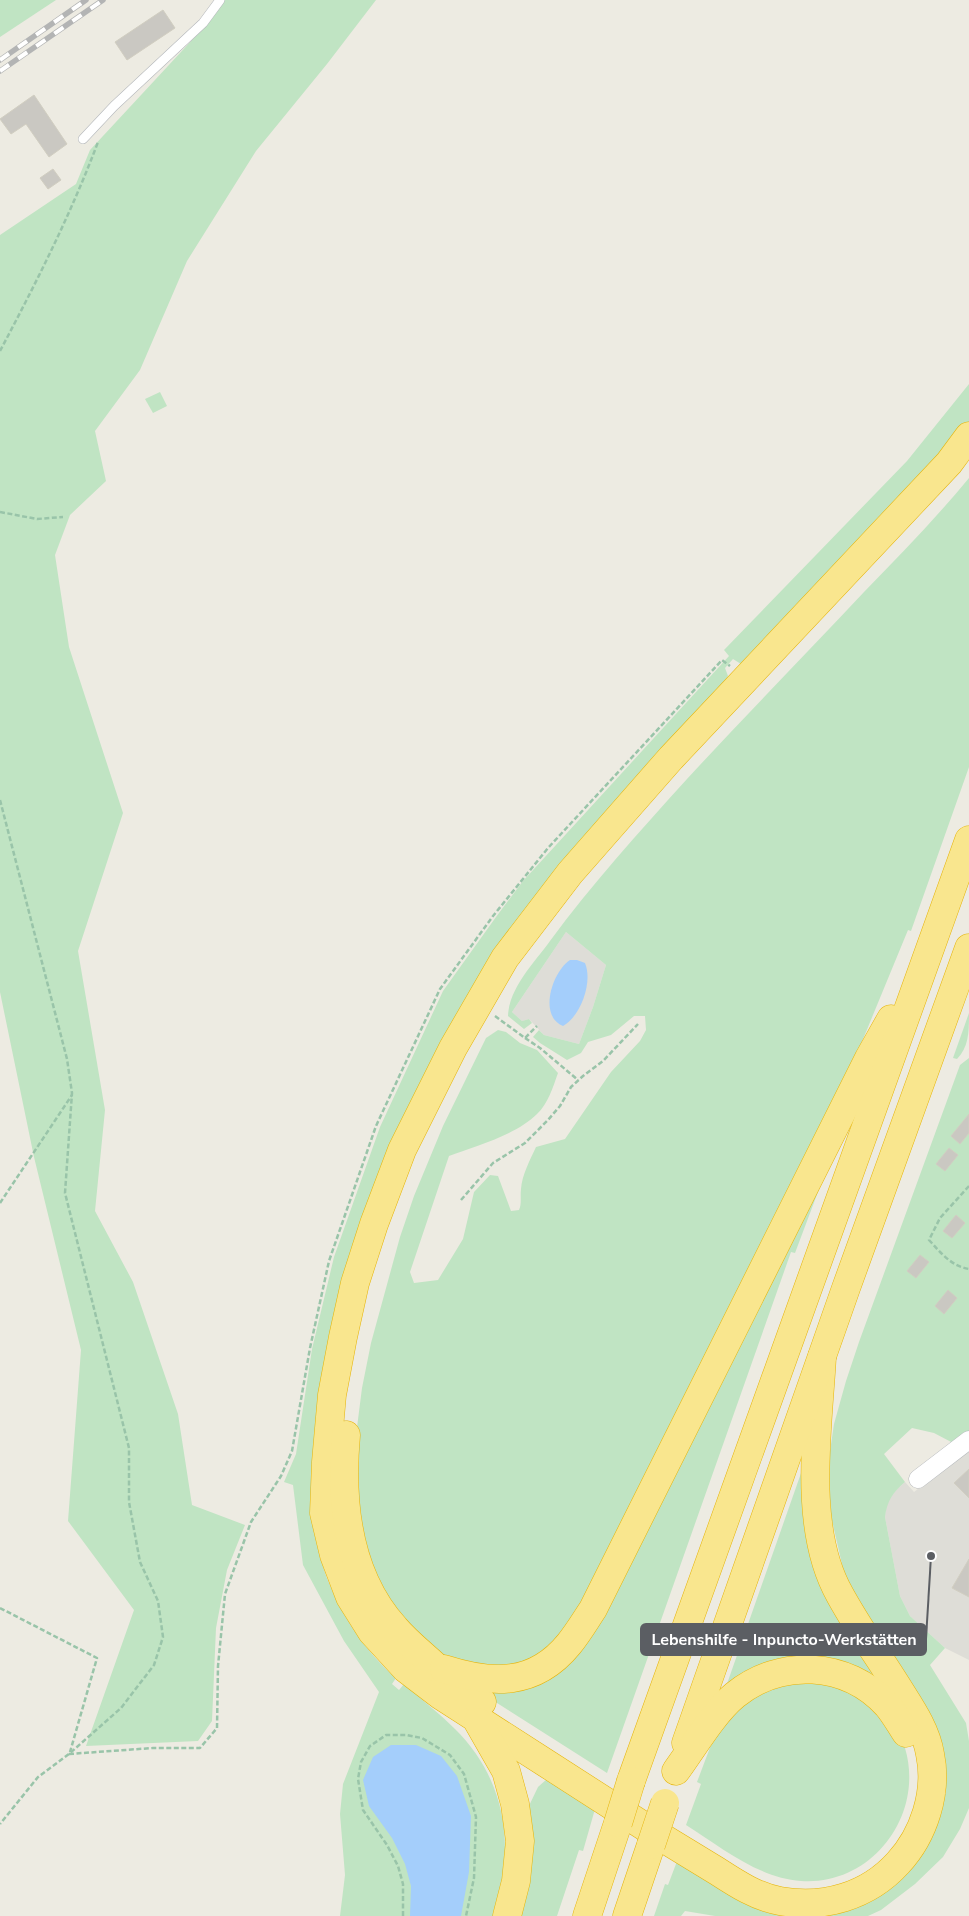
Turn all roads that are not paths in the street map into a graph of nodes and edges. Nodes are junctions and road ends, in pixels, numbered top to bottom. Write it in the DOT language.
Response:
graph roads {
  1 [pos="220,0"];
  2 [pos="83,139"];
  3 [pos="969,436"];
  4 [pos="969,462"];
  5 [pos="969,840"];
  6 [pos="969,948"];
  7 [pos="930,950"];
  8 [pos="822,1357"];
  9 [pos="969,1440"];
  10 [pos="918,1479"];
  11 [pos="437,1668"];
  12 [pos="476,1718"];
  13 [pos="676,1771"];
  14 [pos="507,1916"];
  15 [pos="587,1916"];
  16 [pos="627,1916"];
  1 -- 2 [label="lane"];
  3 -- 12 [label="highway"];
  4 -- 11 [label="highway"];
  5 -- 7 [label="highway"];
  6 -- 8 [label="highway"];
  7 -- 11 [label="highway"];
  7 -- 15 [label="highway, bridge"];
  8 -- 12 [label="highway"];
  8 -- 13 [label="highway"];
  9 -- 10 [label="street"];
  11 -- 13 [label="highway"];
  12 -- 14 [label="highway"];
  13 -- 16 [label="highway, bridge"];
}
